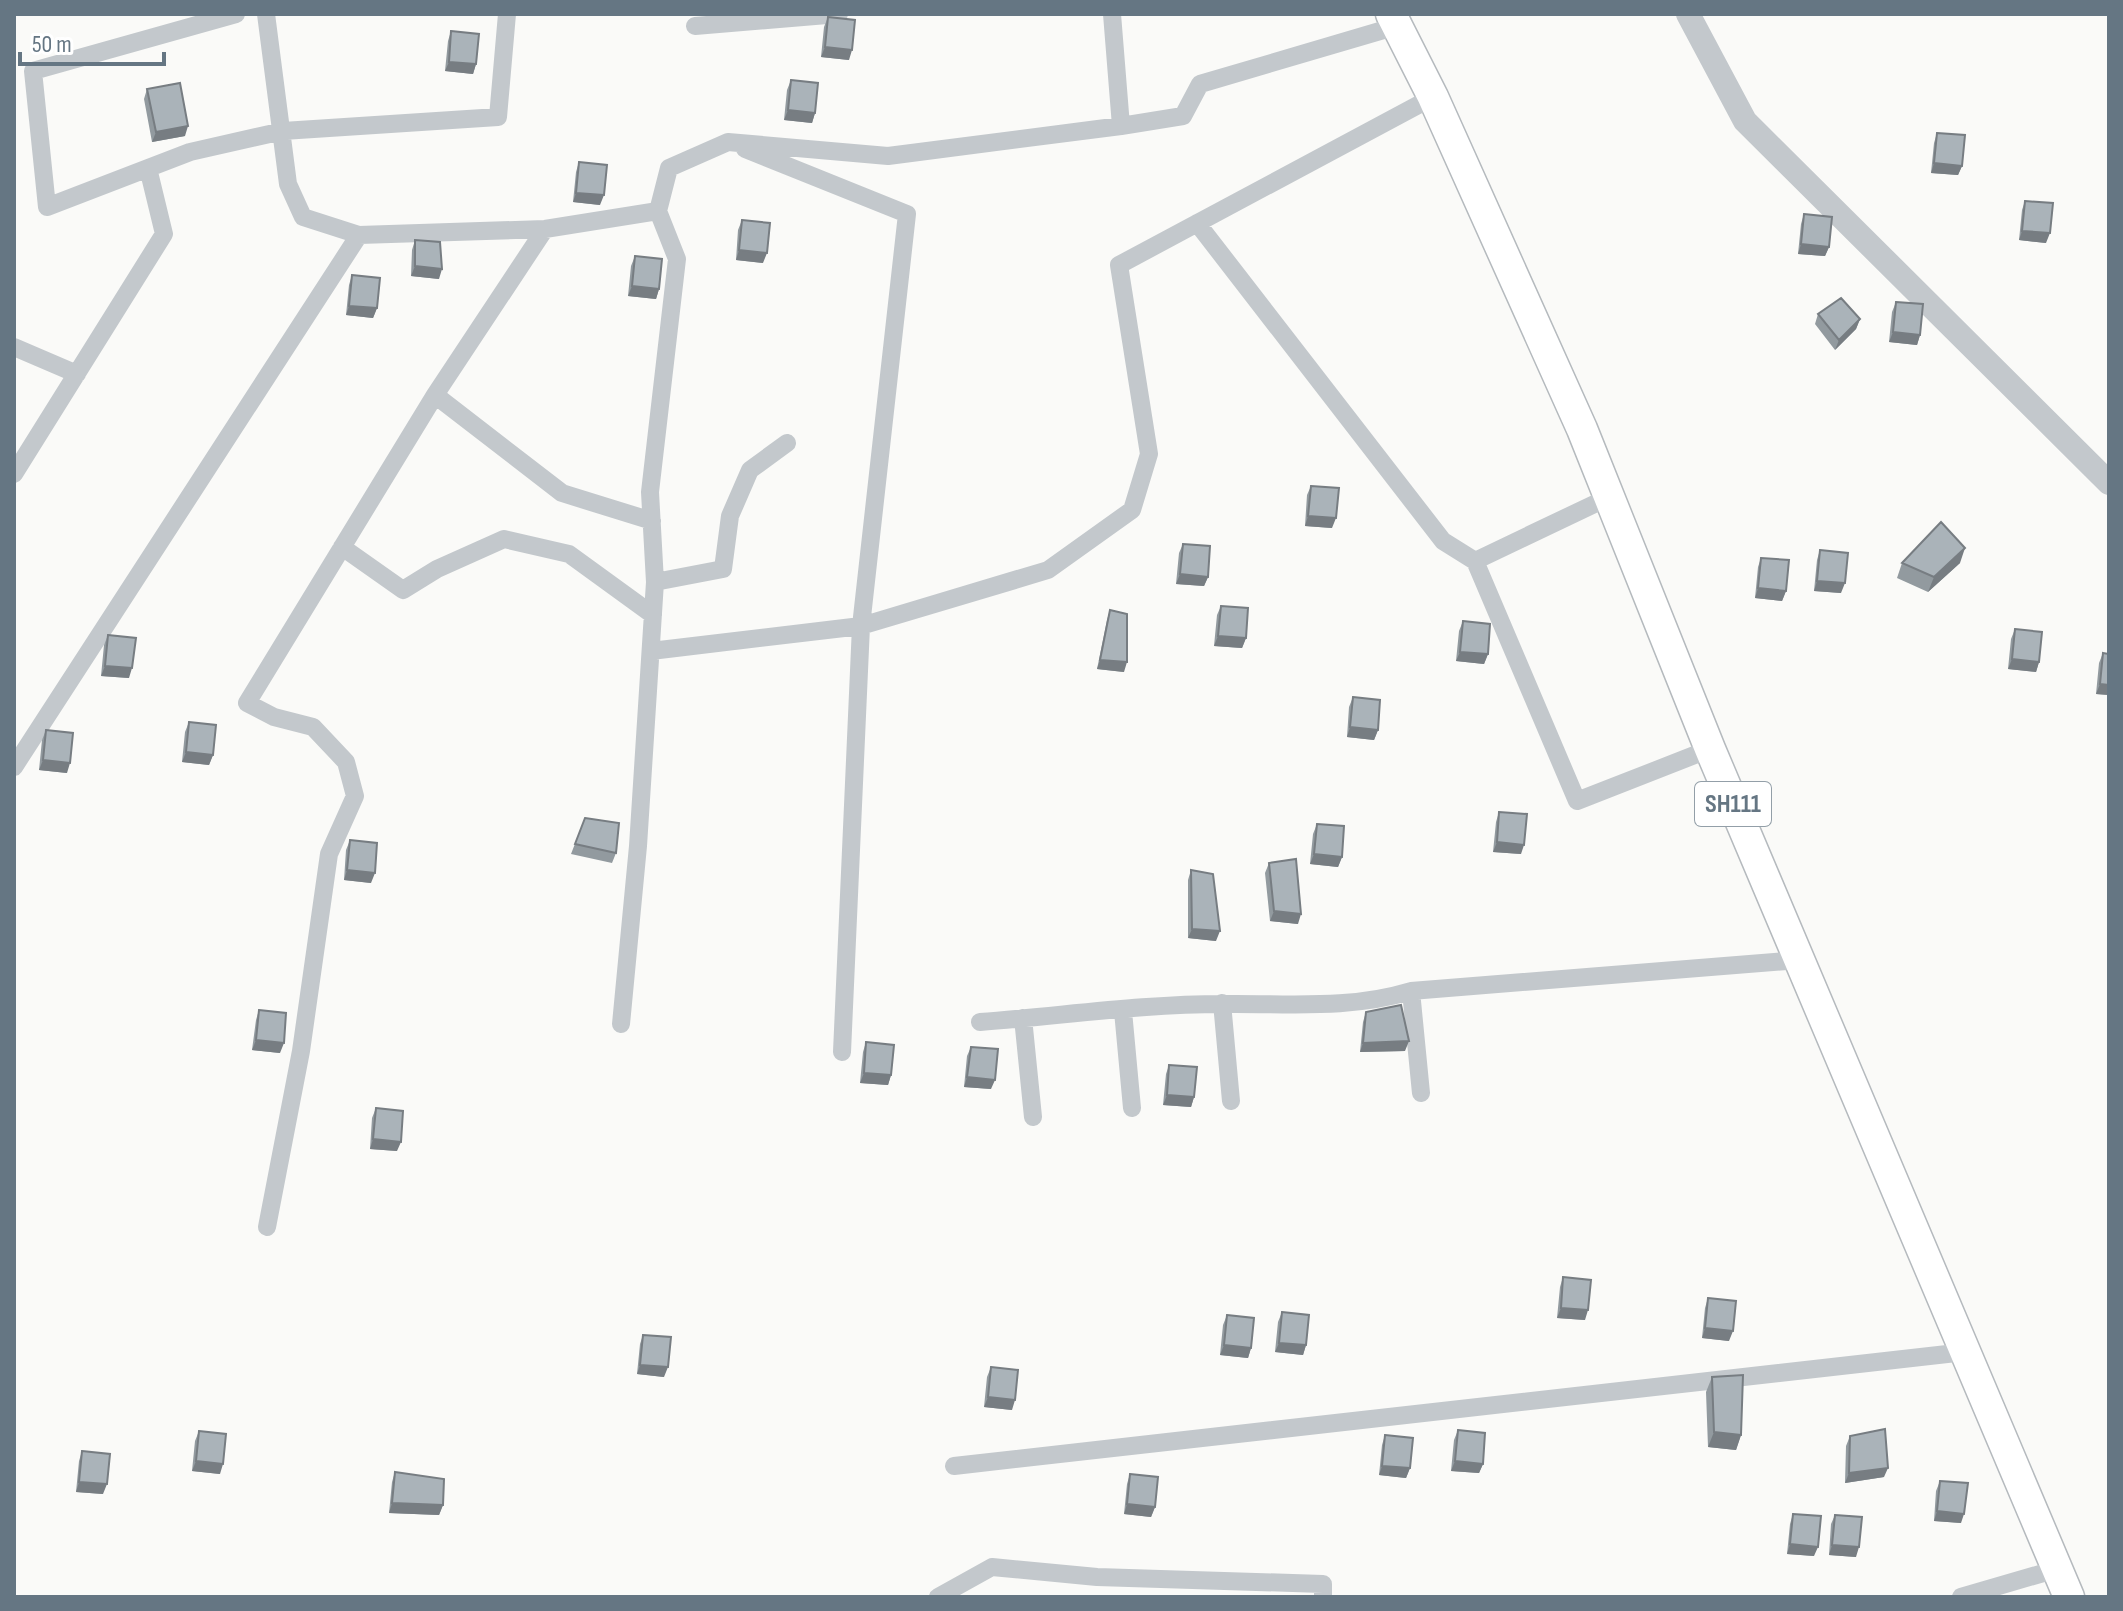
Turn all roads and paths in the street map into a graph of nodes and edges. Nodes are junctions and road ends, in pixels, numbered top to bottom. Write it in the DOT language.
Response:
graph roads {
  1 [pos="236,14"];
  2 [pos="266,14"];
  3 [pos="507,14"];
  4 [pos="839,14"];
  5 [pos="1112,14"];
  6 [pos="1688,14"];
  7 [pos="1394,20"];
  8 [pos="695,26"];
  9 [pos="1433,97"];
  10 [pos="1121,126"];
  11 [pos="283,131"];
  12 [pos="728,142"];
  13 [pos="148,168"];
  14 [pos="658,211"];
  15 [pos="1197,223"];
  16 [pos="545,229"];
  17 [pos="359,235"];
  18 [pos="14,347"];
  19 [pos="77,374"];
  20 [pos="435,395"];
  21 [pos="787,443"];
  22 [pos="14,474"];
  23 [pos="2109,483"];
  24 [pos="1609,497"];
  25 [pos="652,521"];
  26 [pos="342,547"];
  27 [pos="1475,561"];
  28 [pos="655,582"];
  29 [pos="653,615"];
  30 [pos="861,626"];
  31 [pos="651,651"];
  32 [pos="1710,749"];
  33 [pos="14,767"];
  34 [pos="1799,960"];
  35 [pos="1411,991"];
  36 [pos="1222,1003"];
  37 [pos="1123,1011"];
  38 [pos="1023,1018"];
  39 [pos="980,1022"];
  40 [pos="621,1024"];
  41 [pos="842,1052"];
  42 [pos="1421,1093"];
  43 [pos="1231,1101"];
  44 [pos="1132,1108"];
  45 [pos="1033,1117"];
  46 [pos="267,1227"];
  47 [pos="1965,1352"];
  48 [pos="954,1466"];
  49 [pos="2057,1569"];
  50 [pos="938,1597"];
  51 [pos="1323,1597"];
  52 [pos="1961,1597"];
  53 [pos="2069,1597"];
  1 -- 13 [label="street"];
  2 -- 11 [label="street"];
  3 -- 11 [label="street"];
  4 -- 8 [label="street"];
  5 -- 10 [label="street"];
  6 -- 23 [label="street"];
  7 -- 9 [label="main road, SH111"];
  7 -- 10 [label="street"];
  9 -- 15 [label="street"];
  9 -- 24 [label="main road, SH111"];
  10 -- 12 [label="street"];
  11 -- 13 [label="street"];
  11 -- 17 [label="street"];
  12 -- 14 [label="street"];
  12 -- 30 [label="street"];
  13 -- 19 [label="street"];
  14 -- 16 [label="street"];
  14 -- 25 [label="street"];
  15 -- 27 [label="street"];
  15 -- 30 [label="street"];
  16 -- 17 [label="street"];
  16 -- 20 [label="street"];
  17 -- 33 [label="street"];
  18 -- 19 [label="street"];
  19 -- 22 [label="street"];
  20 -- 25 [label="street"];
  20 -- 26 [label="street"];
  21 -- 28 [label="street"];
  24 -- 27 [label="street"];
  24 -- 32 [label="main road, SH111"];
  25 -- 28 [label="street"];
  26 -- 29 [label="street"];
  26 -- 46 [label="street"];
  27 -- 32 [label="street"];
  28 -- 29 [label="street"];
  29 -- 31 [label="street"];
  30 -- 31 [label="street"];
  30 -- 41 [label="street"];
  31 -- 40 [label="street"];
  32 -- 34 [label="main road, SH111"];
  34 -- 35 [label="street"];
  34 -- 47 [label="main road, SH111"];
  35 -- 36 [label="street"];
  35 -- 42 [label="street"];
  36 -- 37 [label="street"];
  36 -- 43 [label="street"];
  37 -- 38 [label="street"];
  37 -- 44 [label="street"];
  38 -- 39 [label="street"];
  38 -- 45 [label="street"];
  47 -- 48 [label="street"];
  47 -- 49 [label="main road, SH111"];
  49 -- 52 [label="street"];
  49 -- 53 [label="main road, SH111"];
  50 -- 51 [label="street"];
}
